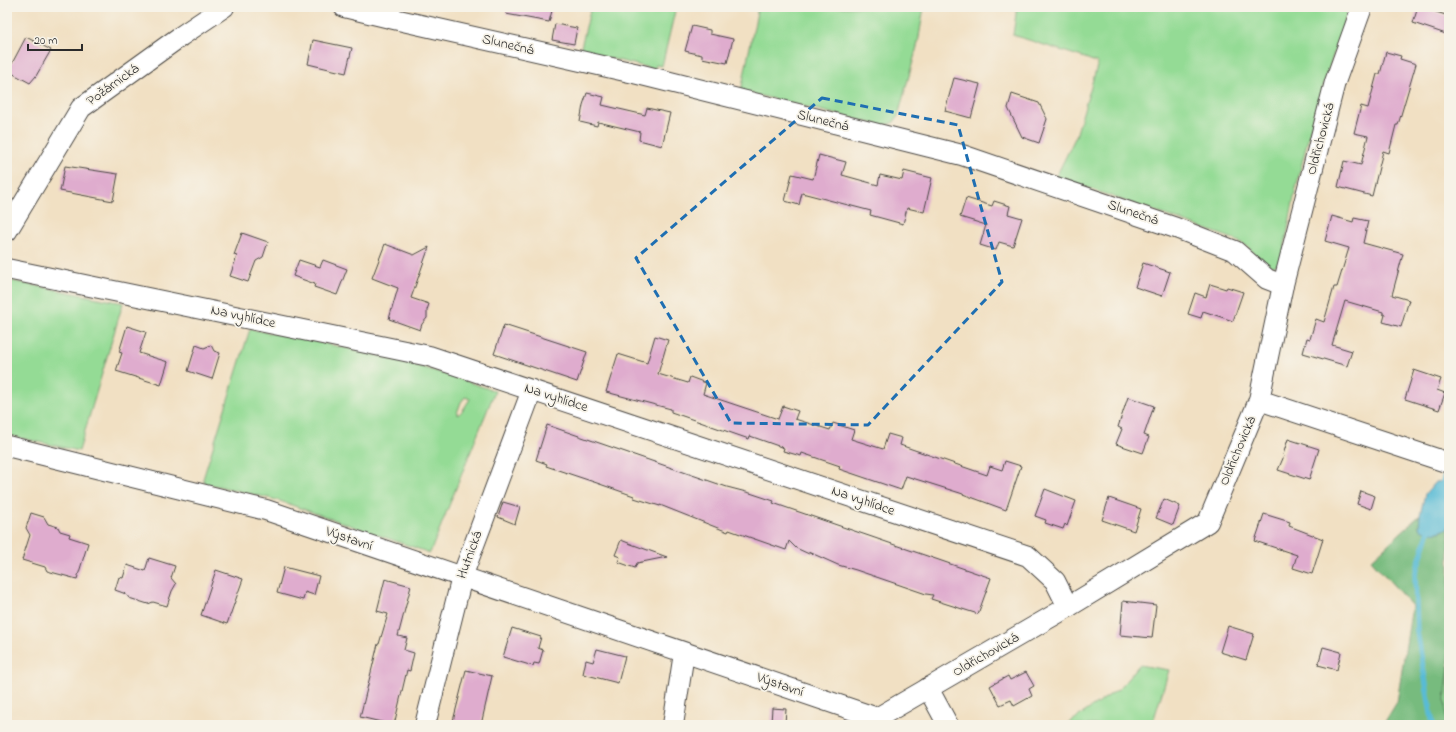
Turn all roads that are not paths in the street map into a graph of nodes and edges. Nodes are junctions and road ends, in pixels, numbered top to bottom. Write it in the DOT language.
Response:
graph roads {
  1 [pos="224,7"];
  2 [pos="344,7"];
  3 [pos="1362,7"];
  4 [pos="7,231"];
  5 [pos="7,269"];
  6 [pos="1283,285"];
  7 [pos="532,390"];
  8 [pos="1259,400"];
  9 [pos="7,446"];
  10 [pos="1449,463"];
  11 [pos="462,577"];
  12 [pos="1068,607"];
  13 [pos="684,653"];
  14 [pos="928,688"];
  15 [pos="877,722"];
  16 [pos="425,725"];
  17 [pos="673,725"];
  18 [pos="948,725"];
  1 -- 4 [label="street, Požárnická"];
  2 -- 6 [label="street, Slunečná"];
  3 -- 6 [label="street, Oldřichovická"];
  5 -- 7 [label="street, Na vyhlídce"];
  6 -- 8 [label="street, Oldřichovická"];
  7 -- 11 [label="street, Hutnická"];
  7 -- 12 [label="street, Na vyhlídce"];
  8 -- 10 [label="street"];
  8 -- 12 [label="street, Oldřichovická"];
  9 -- 11 [label="street, Výstavní"];
  11 -- 13 [label="street, Výstavní"];
  11 -- 16 [label="street, Hutnická"];
  12 -- 14 [label="street, Oldřichovická"];
  13 -- 15 [label="street, Výstavní"];
  13 -- 17 [label="street"];
  14 -- 15 [label="street, Oldřichovická"];
  14 -- 18 [label="street"];
}
